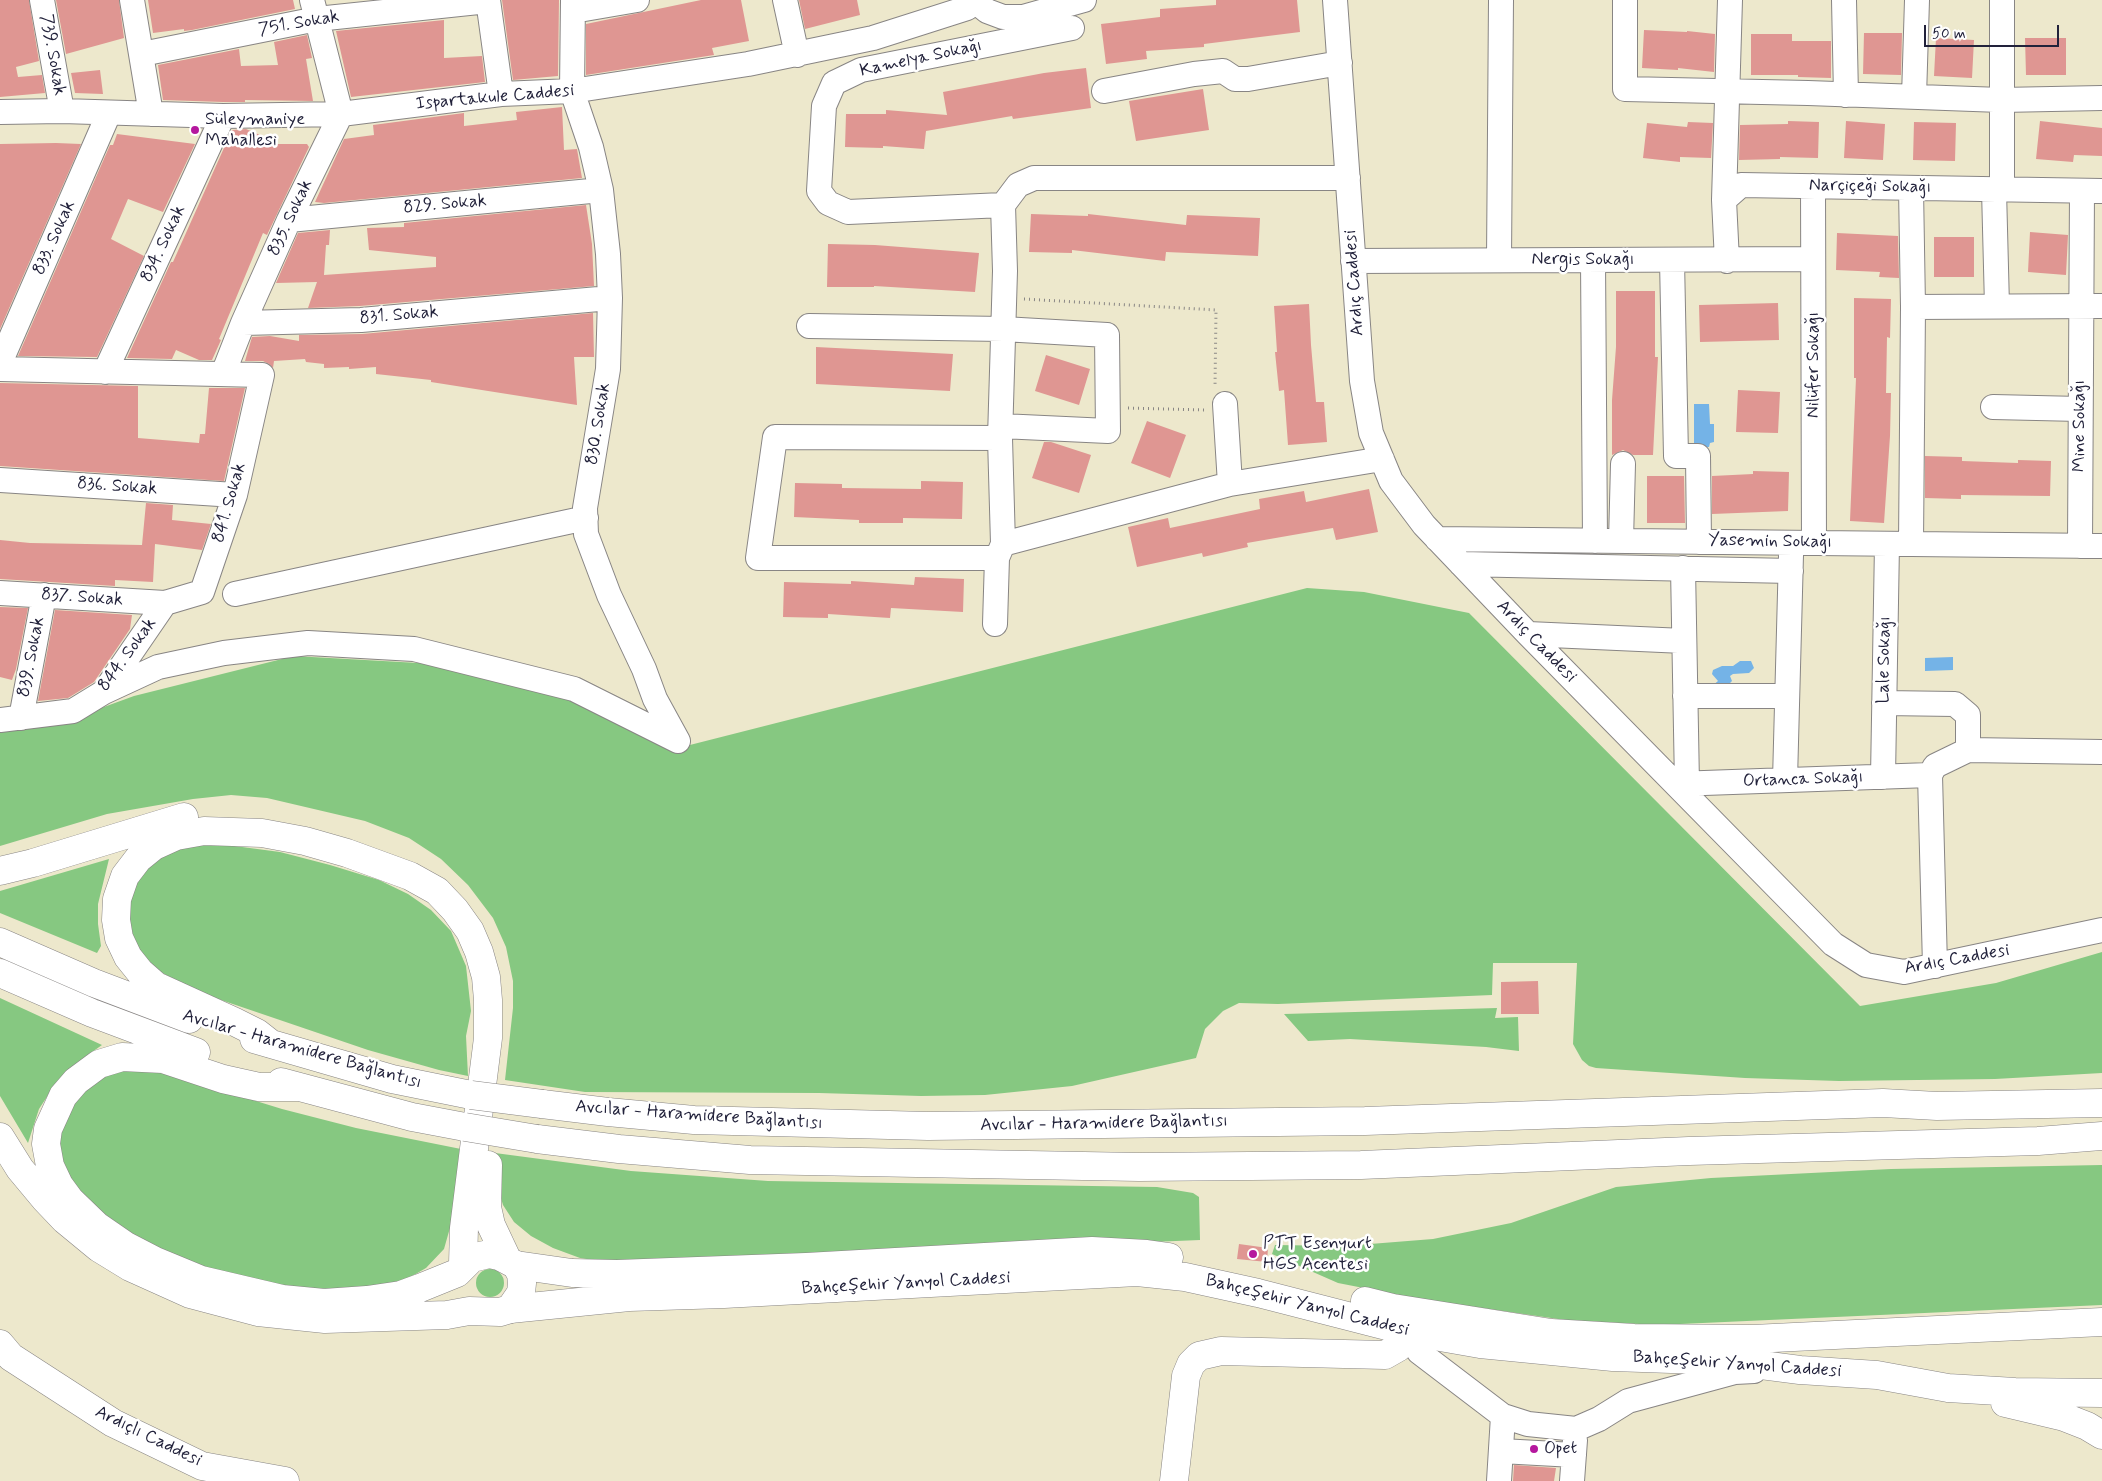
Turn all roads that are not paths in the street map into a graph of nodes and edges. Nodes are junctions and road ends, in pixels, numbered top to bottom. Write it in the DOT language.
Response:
graph roads {
  1 [pos="42,0"];
  2 [pos="132,0"];
  3 [pos="637,0"];
  4 [pos="785,0"];
  5 [pos="1084,0"];
  6 [pos="1335,0"];
  7 [pos="1501,0"];
  8 [pos="1624,0"];
  9 [pos="1730,0"];
  10 [pos="1844,0"];
  11 [pos="1917,0"];
  12 [pos="2002,0"];
  13 [pos="488,1"];
  14 [pos="977,1"];
  15 [pos="573,6"];
  16 [pos="1043,6"];
  17 [pos="935,9"];
  18 [pos="315,10"];
  19 [pos="1072,28"];
  20 [pos="142,54"];
  21 [pos="797,55"];
  22 [pos="1340,63"];
  23 [pos="572,91"];
  24 [pos="1104,92"];
  25 [pos="1727,92"];
  26 [pos="501,94"];
  27 [pos="1846,94"];
  28 [pos="1914,97"];
  29 [pos="2102,98"];
  30 [pos="2002,100"];
  31 [pos="62,111"];
  32 [pos="0,112"];
  33 [pos="109,113"];
  34 [pos="151,114"];
  35 [pos="341,114"];
  36 [pos="223,116"];
  37 [pos="1348,178"];
  38 [pos="1813,186"];
  39 [pos="1911,188"];
  40 [pos="600,190"];
  41 [pos="1998,190"];
  42 [pos="2092,191"];
  43 [pos="1724,200"];
  44 [pos="1003,205"];
  45 [pos="289,220"];
  46 [pos="1813,259"];
  47 [pos="1499,260"];
  48 [pos="1593,260"];
  49 [pos="1672,260"];
  50 [pos="1354,261"];
  51 [pos="1727,261"];
  52 [pos="610,298"];
  53 [pos="1913,306"];
  54 [pos="1997,306"];
  55 [pos="2091,306"];
  56 [pos="243,323"];
  57 [pos="809,326"];
  58 [pos="1004,329"];
  59 [pos="0,363"];
  60 [pos="0,369"];
  61 [pos="106,372"];
  62 [pos="223,374"];
  63 [pos="1218,403"];
  64 [pos="1993,407"];
  65 [pos="2080,409"];
  66 [pos="1001,432"];
  67 [pos="1382,459"];
  68 [pos="1623,464"];
  69 [pos="0,480"];
  70 [pos="1230,484"];
  71 [pos="235,494"];
  72 [pos="586,518"];
  73 [pos="1437,539"];
  74 [pos="1595,540"];
  75 [pos="1621,541"];
  76 [pos="1699,542"];
  77 [pos="1791,543"];
  78 [pos="1814,543"];
  79 [pos="1887,544"];
  80 [pos="1910,544"];
  81 [pos="2091,546"];
  82 [pos="1000,551"];
  83 [pos="1461,564"];
  84 [pos="1683,568"];
  85 [pos="1791,571"];
  86 [pos="0,593"];
  87 [pos="235,594"];
  88 [pos="44,595"];
  89 [pos="165,603"];
  90 [pos="995,624"];
  91 [pos="1528,634"];
  92 [pos="1684,642"];
  93 [pos="104,692"];
  94 [pos="1685,696"];
  95 [pos="1787,696"];
  96 [pos="1884,704"];
  97 [pos="10,719"];
  98 [pos="1968,750"];
  99 [pos="2102,752"];
  100 [pos="1930,775"];
  101 [pos="1883,777"];
  102 [pos="1785,780"];
  103 [pos="1681,784"];
  104 [pos="0,870"];
  105 [pos="2102,930"];
  106 [pos="0,942"];
  107 [pos="1934,966"];
  108 [pos="0,973"];
  109 [pos="271,1044"];
  110 [pos="2102,1085"];
  111 [pos="299,1087"];
  112 [pos="1883,1103"];
  113 [pos="2102,1103"];
  114 [pos="2102,1136"];
  115 [pos="0,1137"];
  116 [pos="2038,1141"];
  117 [pos="2102,1143"];
  118 [pos="512,1262"];
  119 [pos="460,1268"];
  120 [pos="510,1309"];
  121 [pos="469,1311"];
  122 [pos="1349,1316"];
  123 [pos="2102,1322"];
  124 [pos="1406,1331"];
  125 [pos="0,1344"];
  126 [pos="1290,1351"];
  127 [pos="1800,1370"];
  128 [pos="1948,1388"];
  129 [pos="2102,1393"];
  130 [pos="1503,1416"];
  131 [pos="1576,1429"];
  132 [pos="2102,1435"];
  133 [pos="1501,1451"];
  134 [pos="1574,1455"];
  135 [pos="285,1481"];
  136 [pos="1174,1481"];
  137 [pos="1499,1481"];
  138 [pos="1572,1481"];
  1 -- 31 [label="street, 739. Sokak"];
  2 -- 20 [label="street"];
  3 -- 15 [label="street"];
  4 -- 21 [label="street"];
  5 -- 16 [label="street"];
  6 -- 22 [label="street, Ardıç Caddesi"];
  7 -- 47 [label="street"];
  8 -- 25 [label="street"];
  9 -- 25 [label="street"];
  10 -- 27 [label="street"];
  11 -- 28 [label="street"];
  12 -- 30 [label="street"];
  13 -- 18 [label="street, 751. Sokak"];
  13 -- 26 [label="street"];
  14 -- 16 [label="street"];
  14 -- 17 [label="street, Ispartakule Caddesi"];
  15 -- 23 [label="street, 830. Sokak"];
  17 -- 21 [label="street, Ispartakule Caddesi"];
  18 -- 20 [label="street, 751. Sokak"];
  18 -- 35 [label="street"];
  19 -- 44 [label="street, Kamelya Sokağı"];
  20 -- 34 [label="street"];
  21 -- 23 [label="street, Ispartakule Caddesi"];
  22 -- 24 [label="street"];
  22 -- 37 [label="street, Ardıç Caddesi"];
  23 -- 26 [label="street, Ispartakule Caddesi"];
  23 -- 40 [label="street, 830. Sokak"];
  25 -- 27 [label="street"];
  25 -- 43 [label="street"];
  26 -- 35 [label="street, Ispartakule Caddesi"];
  27 -- 28 [label="street"];
  28 -- 30 [label="street"];
  29 -- 30 [label="street"];
  30 -- 41 [label="street"];
  31 -- 32 [label="street, Ispartakule Caddesi"];
  31 -- 33 [label="street, Ispartakule Caddesi"];
  33 -- 34 [label="street, Ispartakule Caddesi"];
  33 -- 59 [label="street, 833. Sokak"];
  34 -- 36 [label="street, Ispartakule Caddesi"];
  35 -- 36 [label="street, Ispartakule Caddesi"];
  35 -- 45 [label="street, 835. Sokak"];
  36 -- 61 [label="street, 834. Sokak"];
  37 -- 44 [label="street"];
  37 -- 50 [label="street, Ardıç Caddesi"];
  38 -- 39 [label="street, Narçiçeği Sokağı"];
  38 -- 43 [label="street, Narçiçeği Sokağı"];
  38 -- 46 [label="street, Nilüfer Sokağı"];
  39 -- 41 [label="street, Narçiçeği Sokağı"];
  39 -- 53 [label="street"];
  40 -- 45 [label="street, 829. Sokak"];
  40 -- 52 [label="street, 830. Sokak"];
  41 -- 42 [label="street, Narçiçeği Sokağı"];
  41 -- 54 [label="street"];
  42 -- 55 [label="street, Narçiçeği Sokağı"];
  43 -- 51 [label="street"];
  44 -- 58 [label="street"];
  45 -- 56 [label="street, 835. Sokak"];
  46 -- 51 [label="street, Nergis Sokağı"];
  46 -- 78 [label="street, Nilüfer Sokağı"];
  47 -- 48 [label="street, Nergis Sokağı"];
  47 -- 50 [label="street, Nergis Sokağı"];
  48 -- 49 [label="street, Nergis Sokağı"];
  48 -- 74 [label="street"];
  49 -- 51 [label="street, Nergis Sokağı"];
  49 -- 76 [label="street"];
  50 -- 67 [label="street, Ardıç Caddesi"];
  52 -- 56 [label="street, 831. Sokak"];
  52 -- 72 [label="street, 830. Sokak"];
  53 -- 54 [label="street"];
  53 -- 80 [label="street"];
  54 -- 55 [label="street"];
  55 -- 65 [label="street, Mine Sokağı"];
  56 -- 62 [label="street"];
  57 -- 58 [label="street"];
  58 -- 66 [label="street"];
  58 -- 66 [label="street"];
  60 -- 61 [label="street"];
  61 -- 62 [label="street"];
  62 -- 71 [label="street, 841. Sokak"];
  63 -- 70 [label="street"];
  64 -- 65 [label="street"];
  65 -- 81 [label="street, Mine Sokağı"];
  66 -- 82 [label="street"];
  66 -- 82 [label="street"];
  67 -- 70 [label="street"];
  67 -- 73 [label="street, Ardıç Caddesi"];
  68 -- 75 [label="street"];
  69 -- 71 [label="street, 836. Sokak"];
  70 -- 82 [label="street"];
  71 -- 89 [label="street, 841. Sokak"];
  72 -- 87 [label="street"];
  72 -- 93 [label="street, 830. Sokak"];
  73 -- 74 [label="street, Yasemin Sokağı"];
  73 -- 83 [label="street, Ardıç Caddesi"];
  74 -- 75 [label="street, Yasemin Sokağı"];
  75 -- 76 [label="street, Yasemin Sokağı"];
  76 -- 77 [label="street, Yasemin Sokağı"];
  77 -- 78 [label="street, Yasemin Sokağı"];
  77 -- 85 [label="street"];
  78 -- 79 [label="street, Yasemin Sokağı"];
  79 -- 80 [label="street, Yasemin Sokağı"];
  79 -- 96 [label="street, Lale Sokağı"];
  80 -- 81 [label="street, Yasemin Sokağı"];
  82 -- 90 [label="street"];
  83 -- 84 [label="street, Yasemin Sokağı"];
  83 -- 91 [label="street, Ardıç Caddesi"];
  84 -- 85 [label="street, Yasemin Sokağı"];
  84 -- 92 [label="street"];
  85 -- 95 [label="street"];
  86 -- 88 [label="street, 837. Sokak"];
  88 -- 89 [label="street, 837. Sokak"];
  88 -- 97 [label="street, 839. Sokak"];
  89 -- 93 [label="street, 844. Sokak"];
  91 -- 92 [label="street"];
  91 -- 103 [label="street, Ardıç Caddesi"];
  92 -- 94 [label="street"];
  93 -- 97 [label="street, 844. Sokak"];
  94 -- 95 [label="street"];
  94 -- 103 [label="street"];
  95 -- 102 [label="street"];
  96 -- 98 [label="street"];
  96 -- 101 [label="street, Lale Sokağı"];
  98 -- 99 [label="street"];
  98 -- 100 [label="street"];
  100 -- 101 [label="street, Ortanca Sokağı"];
  100 -- 107 [label="street"];
  101 -- 102 [label="street, Ortanca Sokağı"];
  102 -- 103 [label="street, Ortanca Sokağı"];
  103 -- 107 [label="street, Ardıç Caddesi"];
  104 -- 118 [label="main road"];
  105 -- 107 [label="street, Ardıç Caddesi"];
  106 -- 109 [label="main road, Avcılar - Haramidere Bağlantısı"];
  108 -- 111 [label="main road, Avcılar - Haramidere Bağlantısı"];
  109 -- 112 [label="main road, Avcılar - Haramidere Bağlantısı, bridge"];
  109 -- 119 [label="main road"];
  110 -- 112 [label="main road"];
  111 -- 116 [label="main road, Avcılar - Haramidere Bağlantısı, bridge"];
  111 -- 119 [label="main road"];
  112 -- 113 [label="main road"];
  114 -- 116 [label="main road"];
  115 -- 121 [label="main road"];
  116 -- 117 [label="main road"];
  118 -- 119 [label="main road"];
  118 -- 120 [label="main road"];
  118 -- 123 [label="main road, Bahçeşehir Yanyol Caddesi"];
  119 -- 121 [label="main road"];
  120 -- 121 [label="main road"];
  120 -- 122 [label="main road, Bahçeşehir Yanyol Caddesi"];
  122 -- 124 [label="main road, Bahçeşehir Yanyol Caddesi"];
  122 -- 126 [label="main road"];
  124 -- 126 [label="main road"];
  124 -- 127 [label="main road, Bahçeşehir Yanyol Caddesi"];
  124 -- 130 [label="street"];
  125 -- 135 [label="main road, Ardıçlı Caddesi"];
  126 -- 136 [label="main road"];
  127 -- 128 [label="main road, Bahçeşehir Yanyol Caddesi"];
  127 -- 131 [label="street"];
  128 -- 129 [label="main road, Bahçeşehir Yanyol Caddesi"];
  128 -- 132 [label="main road"];
  130 -- 131 [label="street"];
  130 -- 133 [label="street"];
  131 -- 134 [label="street"];
  133 -- 134 [label="street"];
  133 -- 137 [label="street"];
  134 -- 138 [label="street"];
}
